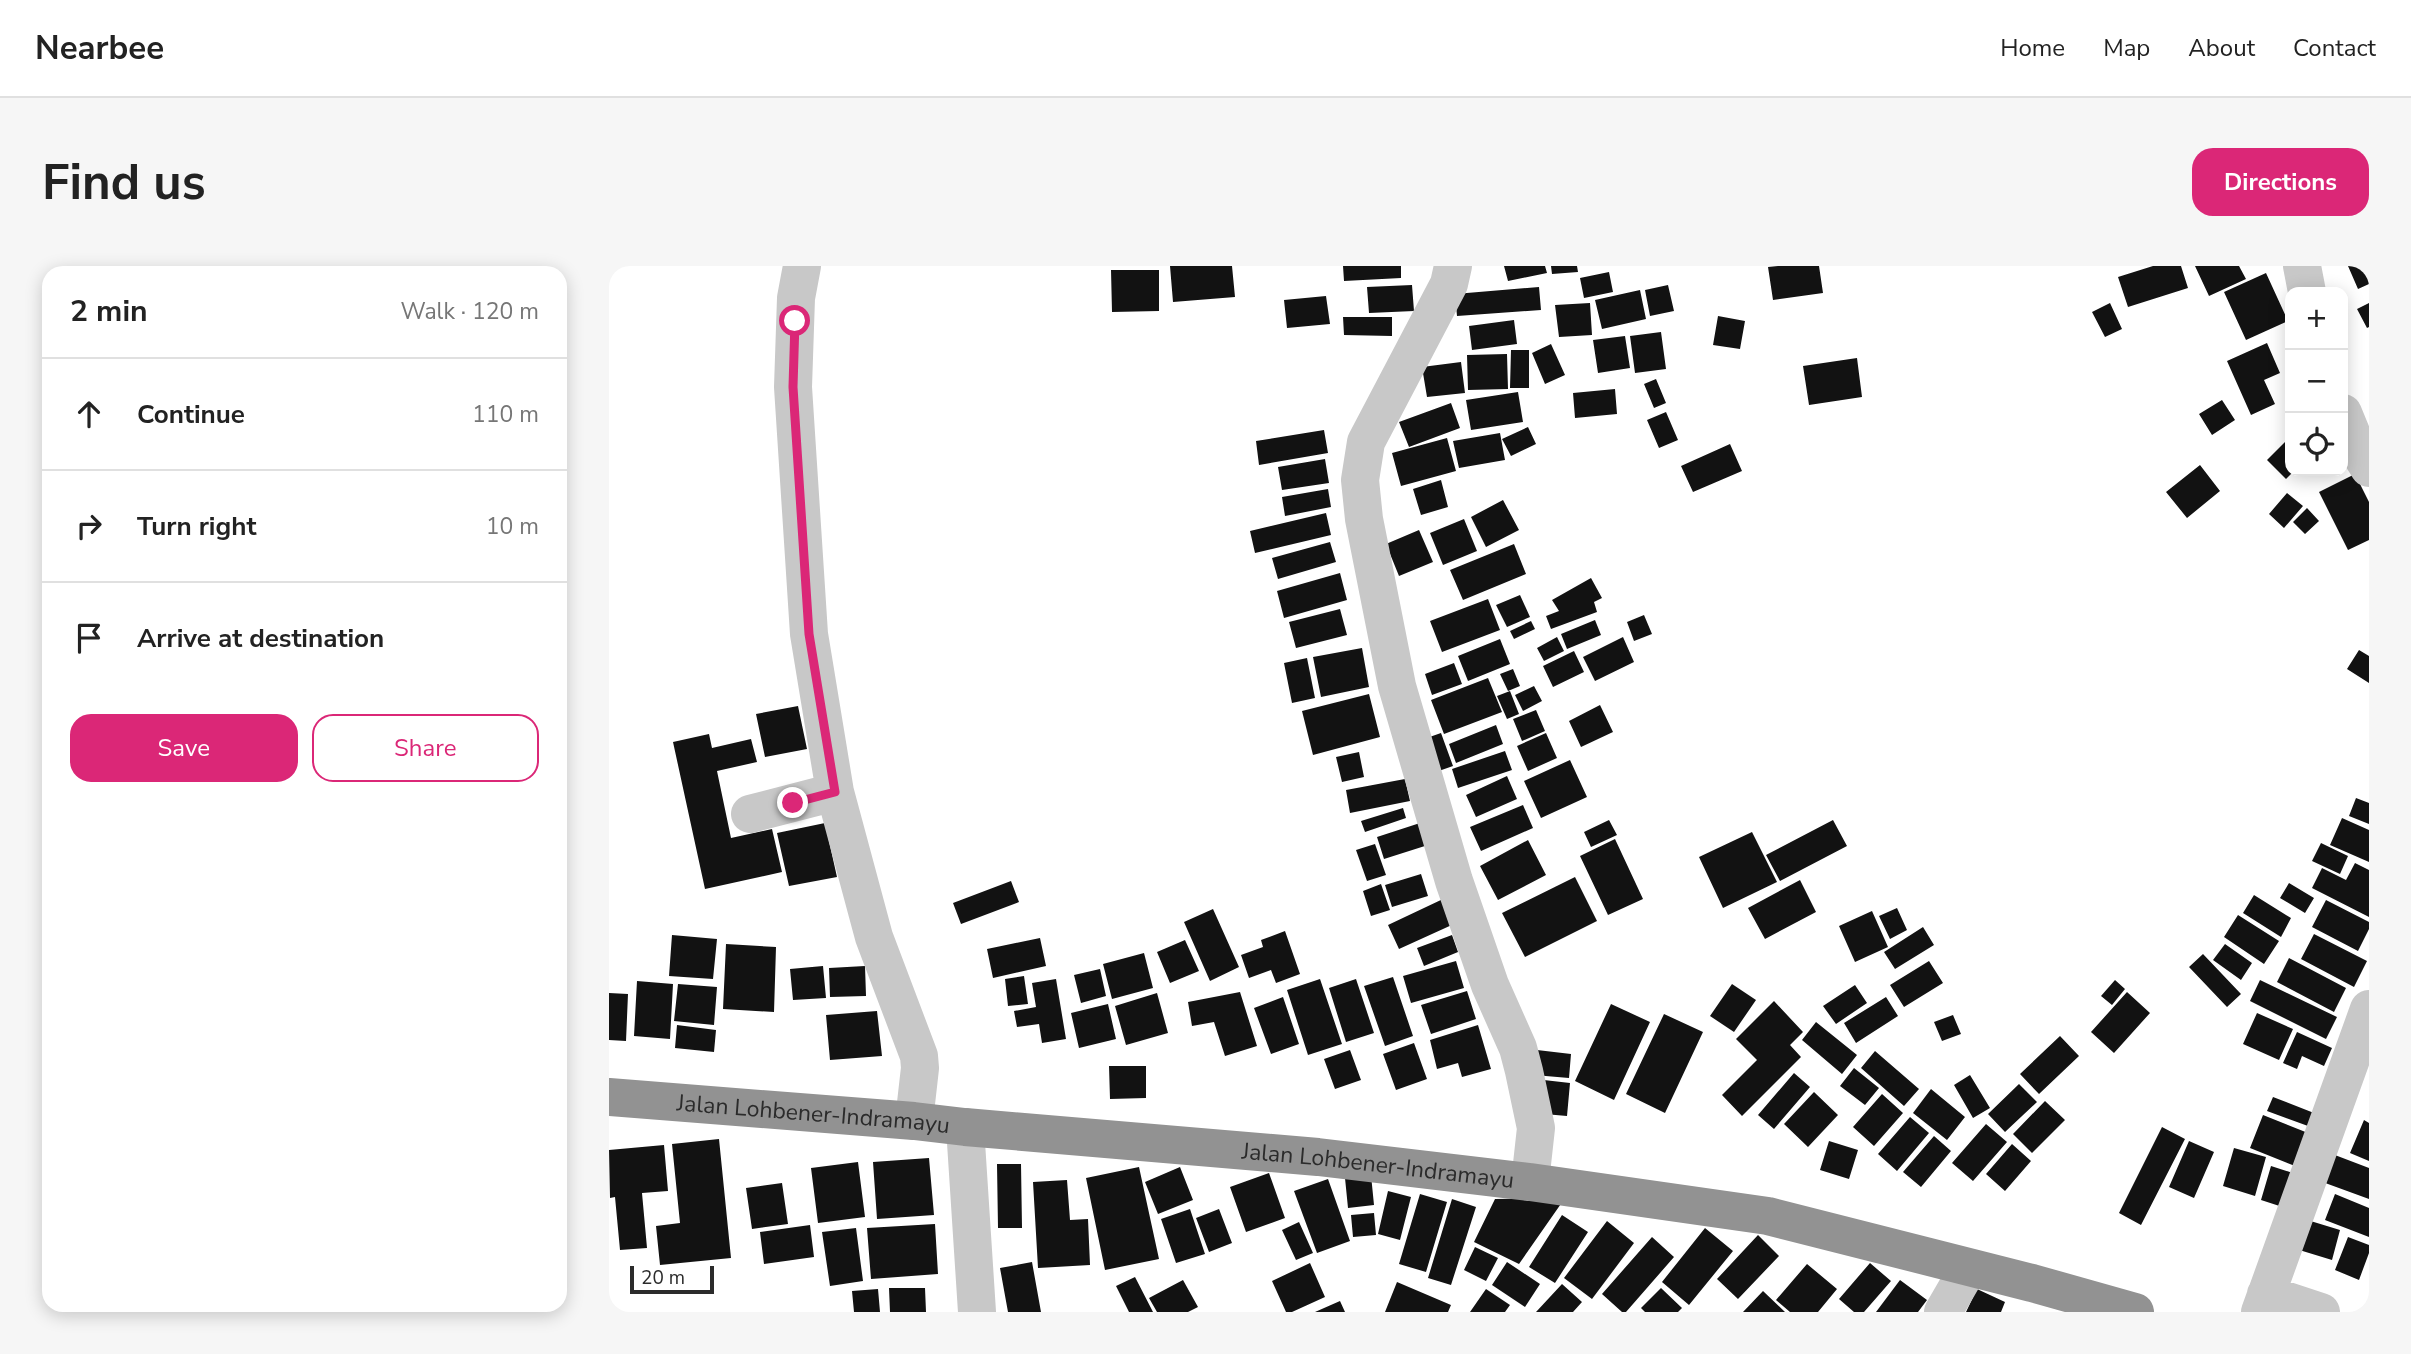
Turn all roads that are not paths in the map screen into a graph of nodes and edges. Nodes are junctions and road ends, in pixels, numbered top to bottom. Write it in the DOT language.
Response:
graph roads {
  1 [pos="802,266"];
  2 [pos="1453,266"];
  3 [pos="2302,266"];
  4 [pos="2306,287"];
  5 [pos="2348,425"];
  6 [pos="2369,468"];
  7 [pos="835,792"];
  8 [pos="750,814"];
  9 [pos="2369,1009"];
  10 [pos="609,1097"];
  11 [pos="917,1097"];
  12 [pos="965,1127"];
  13 [pos="1533,1157"];
  14 [pos="1968,1269"];
  15 [pos="2263,1302"];
  16 [pos="978,1312"];
  17 [pos="1943,1312"];
  18 [pos="2135,1312"];
  19 [pos="2321,1312"];
  1 -- 7 [label="street"];
  2 -- 13 [label="street"];
  3 -- 4 [label="street"];
  5 -- 6 [label="street"];
  7 -- 8 [label="street"];
  7 -- 11 [label="street"];
  9 -- 15 [label="street"];
  10 -- 11 [label="highway, Jalan Lohbener-Indramayu"];
  11 -- 12 [label="highway, Jalan Lohbener-Indramayu"];
  12 -- 13 [label="highway, Jalan Lohbener-Indramayu"];
  12 -- 16 [label="street"];
  13 -- 14 [label="highway, Jalan Lohbener-Indramayu"];
  14 -- 17 [label="street"];
  14 -- 18 [label="highway, Jalan Lohbener-Indramayu"];
  15 -- 19 [label="street"];
}
